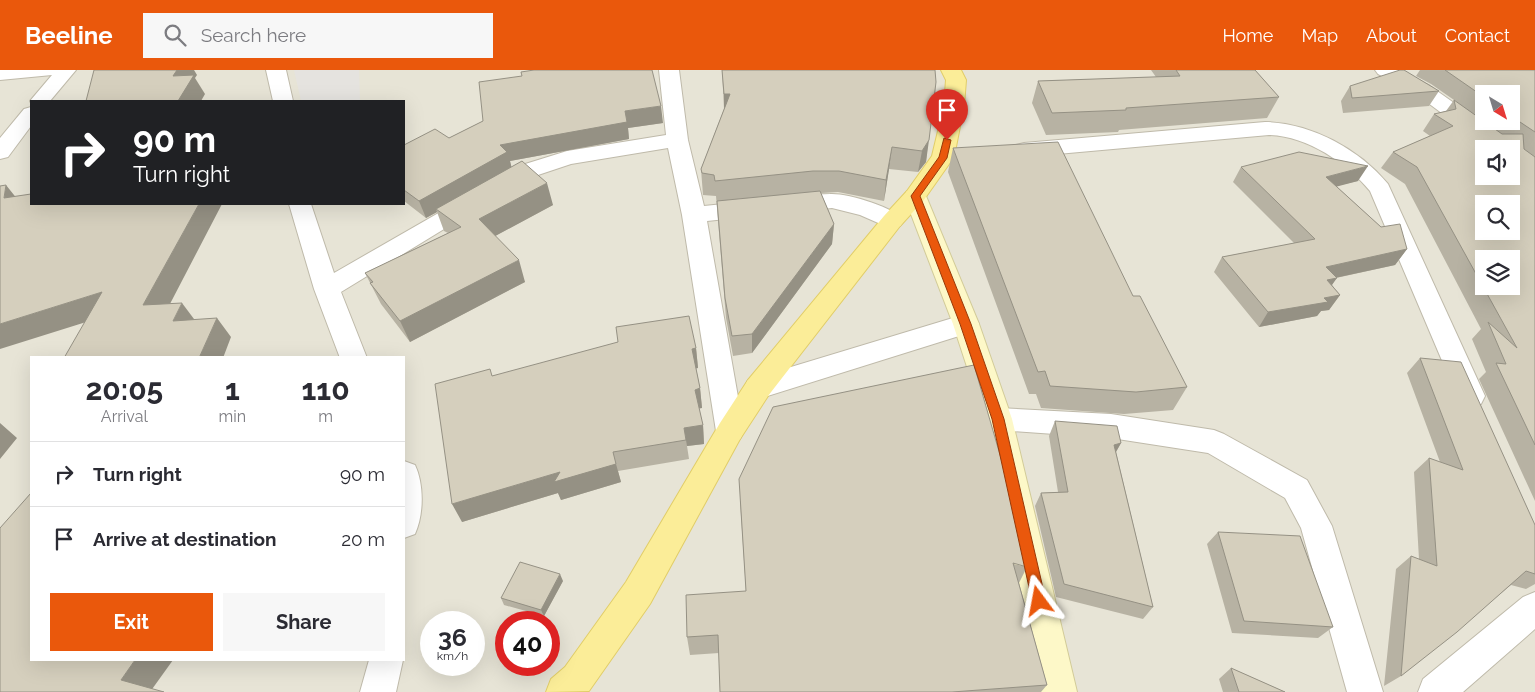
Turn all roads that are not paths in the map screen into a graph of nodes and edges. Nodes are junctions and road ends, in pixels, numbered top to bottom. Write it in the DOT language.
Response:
graph roads {
  1 [pos="276,70"];
  2 [pos="670,70"];
  3 [pos="951,70"];
  4 [pos="1385,70"];
  5 [pos="0,74"];
  6 [pos="56,74"];
  7 [pos="41,100"];
  8 [pos="66,100"];
  9 [pos="283,100"];
  10 [pos="30,114"];
  11 [pos="677,140"];
  12 [pos="1493,140"];
  13 [pos="0,152"];
  14 [pos="1002,152"];
  15 [pos="915,196"];
  16 [pos="300,205"];
  17 [pos="694,215"];
  18 [pos="892,220"];
  19 [pos="327,289"];
  20 [pos="966,324"];
  21 [pos="353,356"];
  22 [pos="758,388"];
  23 [pos="1480,415"];
  24 [pos="998,419"];
  25 [pos="730,430"];
  26 [pos="405,476"];
  27 [pos="405,502"];
  28 [pos="1535,608"];
  29 [pos="386,661"];
  30 [pos="378,692"];
  31 [pos="564,692"];
  32 [pos="1059,692"];
  33 [pos="1365,692"];
  34 [pos="1436,692"];
  1 -- 9 [label="street"];
  2 -- 11 [label="street"];
  3 -- 15 [label="main road"];
  4 -- 12 [label="street"];
  5 -- 6 [label="street"];
  6 -- 7 [label="street"];
  6 -- 8 [label="street"];
  10 -- 13 [label="street"];
  11 -- 17 [label="street"];
  11 -- 19 [label="street"];
  14 -- 23 [label="street"];
  15 -- 18 [label="main road"];
  15 -- 20 [label="street"];
  16 -- 19 [label="street"];
  17 -- 18 [label="street"];
  17 -- 25 [label="street"];
  18 -- 22 [label="main road"];
  19 -- 21 [label="street"];
  20 -- 22 [label="street"];
  20 -- 24 [label="street"];
  22 -- 25 [label="main road"];
  24 -- 32 [label="street"];
  24 -- 33 [label="street"];
  25 -- 31 [label="main road"];
  26 -- 27 [label="street"];
  28 -- 34 [label="street"];
  29 -- 30 [label="street"];
}
